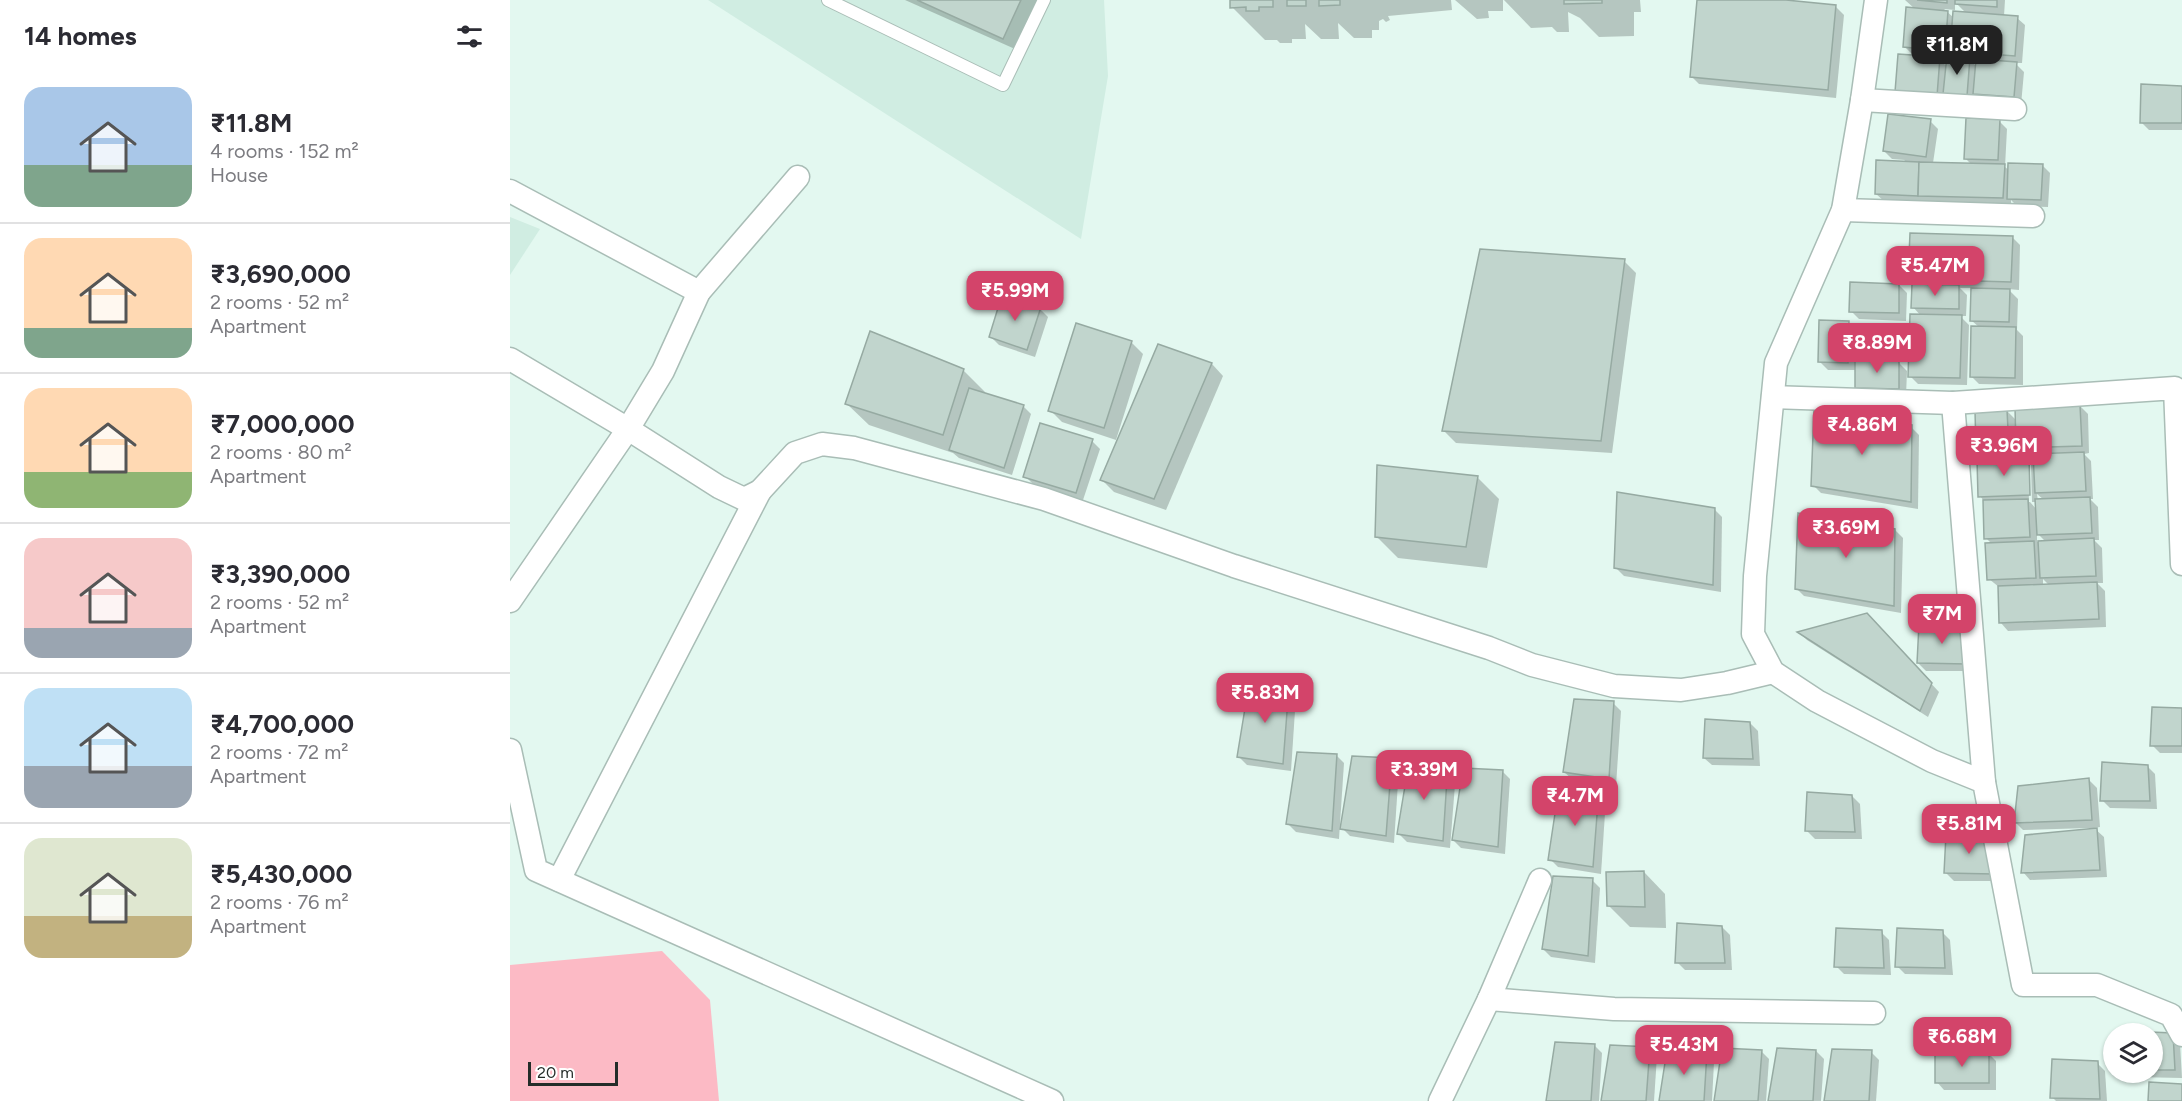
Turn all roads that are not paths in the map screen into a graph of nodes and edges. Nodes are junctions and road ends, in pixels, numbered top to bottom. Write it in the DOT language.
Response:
graph roads {
  1 [pos="828,0"];
  2 [pos="1044,0"];
  3 [pos="1876,0"];
  4 [pos="1862,100"];
  5 [pos="2015,109"];
  6 [pos="798,177"];
  7 [pos="510,191"];
  8 [pos="1843,210"];
  9 [pos="2033,216"];
  10 [pos="699,292"];
  11 [pos="510,359"];
  12 [pos="1773,397"];
  13 [pos="1953,403"];
  14 [pos="628,429"];
  15 [pos="2180,470"];
  16 [pos="760,491"];
  17 [pos="2182,564"];
  18 [pos="510,601"];
  19 [pos="1773,672"];
  20 [pos="510,750"];
  21 [pos="1984,782"];
  22 [pos="558,880"];
  23 [pos="1540,880"];
  24 [pos="1489,999"];
  25 [pos="1874,1013"];
  26 [pos="2182,1035"];
  27 [pos="1053,1101"];
  28 [pos="1440,1101"];
  1 -- 2 [label="lane"];
  3 -- 4 [label="street"];
  4 -- 5 [label="street"];
  4 -- 8 [label="street"];
  6 -- 10 [label="street"];
  7 -- 10 [label="street"];
  8 -- 9 [label="street"];
  8 -- 12 [label="street"];
  10 -- 14 [label="street"];
  11 -- 14 [label="street"];
  12 -- 13 [label="street"];
  12 -- 19 [label="street"];
  13 -- 15 [label="street"];
  13 -- 21 [label="street"];
  14 -- 16 [label="street"];
  14 -- 18 [label="street"];
  15 -- 17 [label="street"];
  16 -- 19 [label="street"];
  16 -- 22 [label="street"];
  19 -- 21 [label="street"];
  20 -- 22 [label="street"];
  21 -- 26 [label="street"];
  22 -- 27 [label="street"];
  23 -- 24 [label="street"];
  24 -- 25 [label="street"];
  24 -- 28 [label="street"];
}
